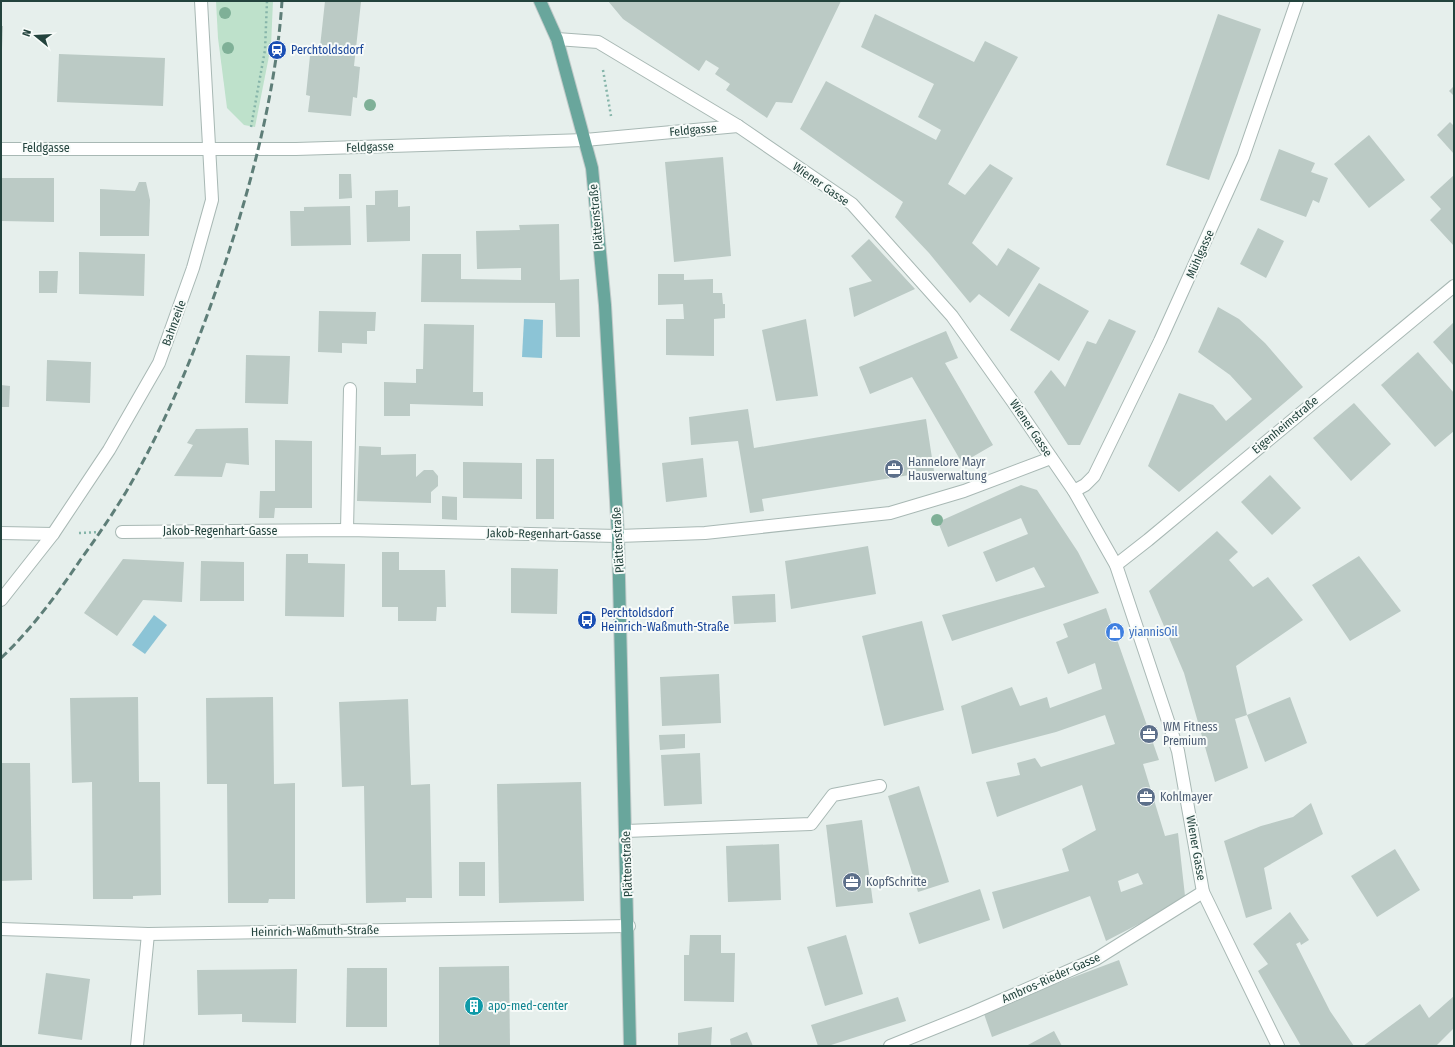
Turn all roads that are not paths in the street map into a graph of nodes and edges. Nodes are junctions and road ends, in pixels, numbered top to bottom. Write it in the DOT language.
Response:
graph roads {
  1 [pos="201,1"];
  2 [pos="540,1"];
  3 [pos="1297,1"];
  4 [pos="557,39"];
  5 [pos="738,126"];
  6 [pos="585,140"];
  7 [pos="1,148"];
  8 [pos="210,148"];
  9 [pos="1454,286"];
  10 [pos="350,389"];
  11 [pos="1051,458"];
  12 [pos="1074,491"];
  13 [pos="347,530"];
  14 [pos="122,532"];
  15 [pos="1,533"];
  16 [pos="53,534"];
  17 [pos="618,536"];
  18 [pos="1116,565"];
  19 [pos="1,600"];
  20 [pos="880,786"];
  21 [pos="626,831"];
  22 [pos="1203,892"];
  23 [pos="629,926"];
  24 [pos="1,929"];
  25 [pos="148,934"];
  26 [pos="137,1046"];
  27 [pos="630,1046"];
  28 [pos="890,1046"];
  29 [pos="1278,1046"];
  1 -- 8 [label="street, Bahnzeile"];
  2 -- 4 [label="main road"];
  3 -- 12 [label="street, Mühlgasse"];
  4 -- 5 [label="street, Wiener Gasse"];
  4 -- 6 [label="main road, Plättenstraße"];
  5 -- 6 [label="street, Feldgasse"];
  5 -- 11 [label="street, Wiener Gasse"];
  6 -- 8 [label="street, Feldgasse"];
  6 -- 17 [label="main road, Plättenstraße"];
  7 -- 8 [label="street, Feldgasse"];
  8 -- 16 [label="street, Bahnzeile"];
  9 -- 18 [label="street, Eigenheimstraße"];
  10 -- 13 [label="street"];
  11 -- 12 [label="street, Wiener Gasse"];
  11 -- 17 [label="street, Jakob-Regenhart-Gasse"];
  12 -- 18 [label="street, Wiener Gasse"];
  13 -- 14 [label="street, Jakob-Regenhart-Gasse"];
  13 -- 17 [label="street, Jakob-Regenhart-Gasse"];
  15 -- 16 [label="street"];
  16 -- 19 [label="street, Bahnzeile"];
  17 -- 21 [label="main road, Plättenstraße"];
  18 -- 22 [label="street, Wiener Gasse"];
  20 -- 21 [label="street"];
  21 -- 23 [label="main road, Plättenstraße"];
  22 -- 28 [label="street, Ambros-Rieder-Gasse"];
  22 -- 29 [label="street, Wiener Gasse"];
  23 -- 25 [label="street, Heinrich-Waßmuth-Straße"];
  23 -- 27 [label="main road, Plättenstraße"];
  24 -- 25 [label="street, Heinrich-Waßmuth-Straße"];
  25 -- 26 [label="street"];
}
